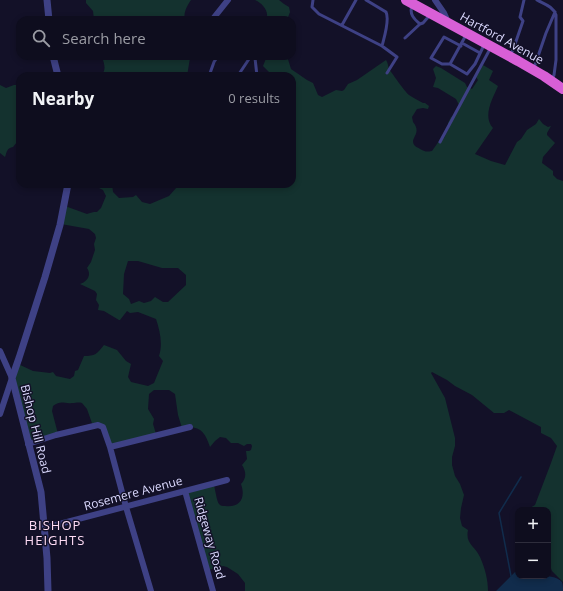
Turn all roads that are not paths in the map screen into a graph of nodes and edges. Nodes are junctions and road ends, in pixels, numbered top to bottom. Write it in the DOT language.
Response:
graph roads {
  1 [pos="47,0"];
  2 [pos="228,0"];
  3 [pos="313,0"];
  4 [pos="356,0"];
  5 [pos="366,0"];
  6 [pos="435,0"];
  7 [pos="524,0"];
  8 [pos="537,0"];
  9 [pos="412,2"];
  10 [pos="555,11"];
  11 [pos="431,13"];
  12 [pos="49,16"];
  13 [pos="215,16"];
  14 [pos="448,23"];
  15 [pos="420,24"];
  16 [pos="342,25"];
  17 [pos="405,38"];
  18 [pos="463,41"];
  19 [pos="488,45"];
  20 [pos="382,46"];
  21 [pos="480,53"];
  22 [pos="509,56"];
  23 [pos="55,60"];
  24 [pos="215,60"];
  25 [pos="249,60"];
  26 [pos="255,60"];
  27 [pos="450,64"];
  28 [pos="533,70"];
  29 [pos="57,72"];
  30 [pos="210,72"];
  31 [pos="240,72"];
  32 [pos="257,72"];
  33 [pos="387,74"];
  34 [pos="551,81"];
  35 [pos="562,87"];
  36 [pos="440,142"];
  37 [pos="67,188"];
  38 [pos="0,351"];
  39 [pos="12,378"];
  40 [pos="0,414"];
  41 [pos="190,427"];
  42 [pos="28,444"];
  43 [pos="110,447"];
  44 [pos="227,480"];
  45 [pos="186,491"];
  46 [pos="126,507"];
  47 [pos="44,528"];
  48 [pos="48,591"];
  49 [pos="150,591"];
  50 [pos="213,591"];
  1 -- 12 [label="street"];
  2 -- 13 [label="street"];
  3 -- 16 [label="lane"];
  4 -- 16 [label="lane"];
  5 -- 20 [label="lane"];
  6 -- 14 [label="street"];
  7 -- 22 [label="lane"];
  8 -- 10 [label="lane"];
  9 -- 11 [label="highway, Hartford Avenue"];
  9 -- 15 [label="lane"];
  10 -- 28 [label="lane"];
  10 -- 34 [label="lane"];
  11 -- 14 [label="highway, Hartford Avenue"];
  11 -- 15 [label="lane"];
  14 -- 18 [label="highway, Hartford Avenue"];
  15 -- 17 [label="lane"];
  16 -- 20 [label="lane"];
  18 -- 19 [label="highway, Hartford Avenue"];
  18 -- 21 [label="lane"];
  18 -- 27 [label="lane"];
  18 -- 27 [label="lane"];
  19 -- 21 [label="lane"];
  19 -- 22 [label="highway, Hartford Avenue"];
  19 -- 36 [label="lane"];
  20 -- 33 [label="lane"];
  21 -- 27 [label="lane"];
  22 -- 28 [label="highway, Hartford Avenue"];
  23 -- 29 [label="street"];
  24 -- 30 [label="lane"];
  25 -- 31 [label="lane"];
  26 -- 32 [label="lane"];
  28 -- 34 [label="highway, Hartford Avenue"];
  34 -- 35 [label="highway, Hartford Avenue"];
  37 -- 39 [label="street, Bishop Hill Road"];
  38 -- 39 [label="street"];
  39 -- 40 [label="street"];
  39 -- 42 [label="street, Bishop Hill Road"];
  41 -- 43 [label="street"];
  42 -- 43 [label="street"];
  42 -- 47 [label="street, Bishop Hill Road"];
  43 -- 46 [label="street"];
  44 -- 45 [label="street, Rosemere Avenue"];
  45 -- 46 [label="street, Rosemere Avenue"];
  45 -- 50 [label="street, Ridgeway Road"];
  46 -- 47 [label="street, Rosemere Avenue"];
  46 -- 49 [label="street"];
  47 -- 48 [label="street, Bishop Hill Road"];
}
